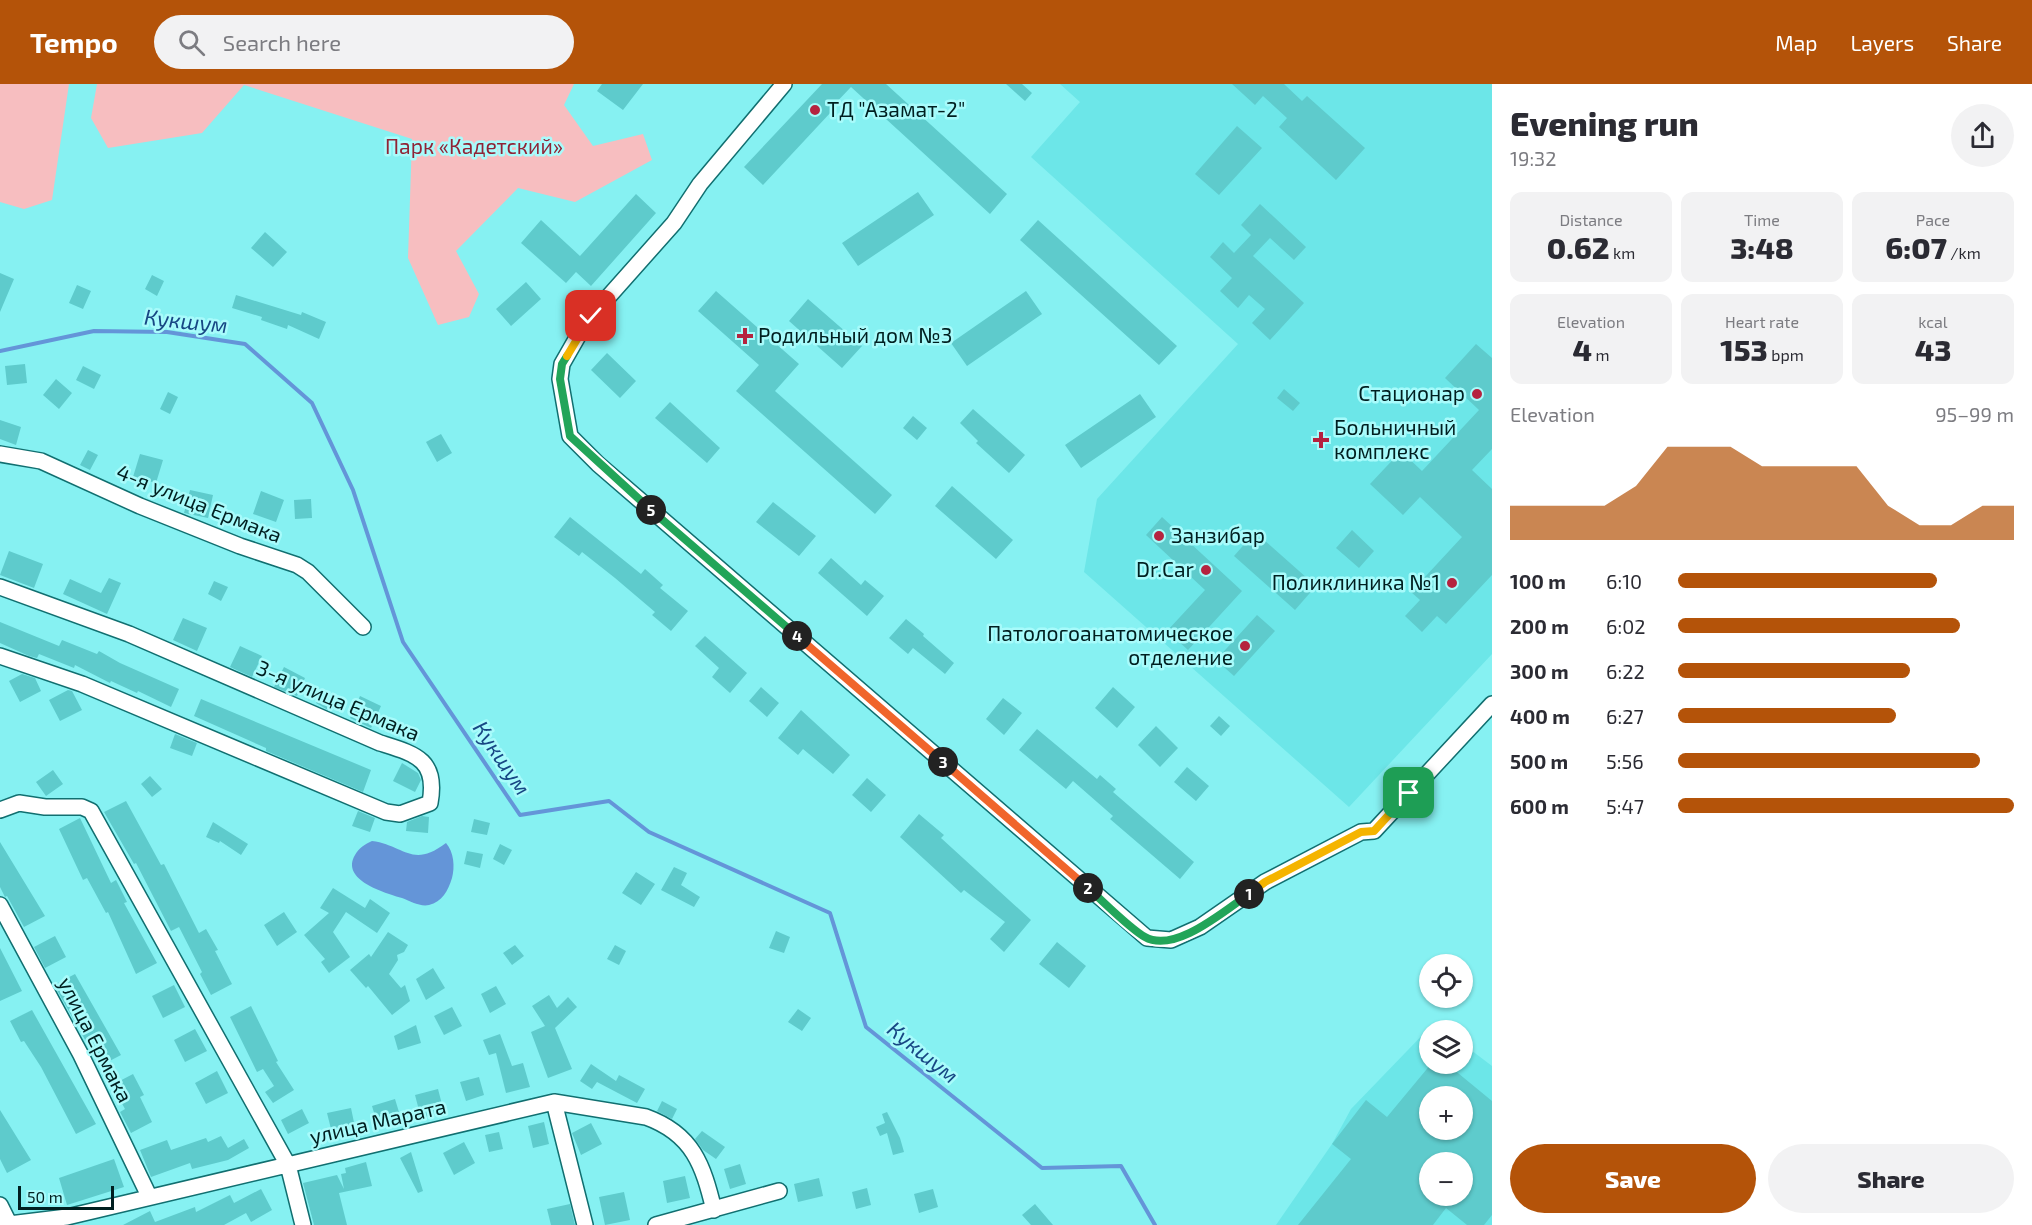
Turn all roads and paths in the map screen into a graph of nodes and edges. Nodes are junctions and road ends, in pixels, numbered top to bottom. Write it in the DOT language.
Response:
graph roads {
  1 [pos="784,84"];
  2 [pos="0,454"];
  3 [pos="0,587"];
  4 [pos="363,627"];
  5 [pos="0,656"];
  6 [pos="1492,704"];
  7 [pos="0,810"];
  8 [pos="0,905"];
  9 [pos="554,1102"];
  10 [pos="288,1165"];
  11 [pos="779,1191"];
  12 [pos="149,1196"];
  13 [pos="0,1205"];
  14 [pos="714,1210"];
  15 [pos="7,1224"];
  16 [pos="303,1225"];
  17 [pos="585,1225"];
  18 [pos="656,1225"];
  1 -- 6 [label="street"];
  2 -- 4 [label="street, 4-я улица Ермака"];
  3 -- 5 [label="street, 3-я улица Ермака"];
  7 -- 10 [label="street"];
  8 -- 12 [label="street, улица Ермака"];
  9 -- 10 [label="street, улица Марата"];
  9 -- 14 [label="street, улица Марата"];
  9 -- 17 [label="street"];
  10 -- 12 [label="street, улица Марата"];
  10 -- 16 [label="street"];
  11 -- 14 [label="street"];
  12 -- 15 [label="street, улица Марата"];
  13 -- 15 [label="street"];
  14 -- 18 [label="street"];
}
